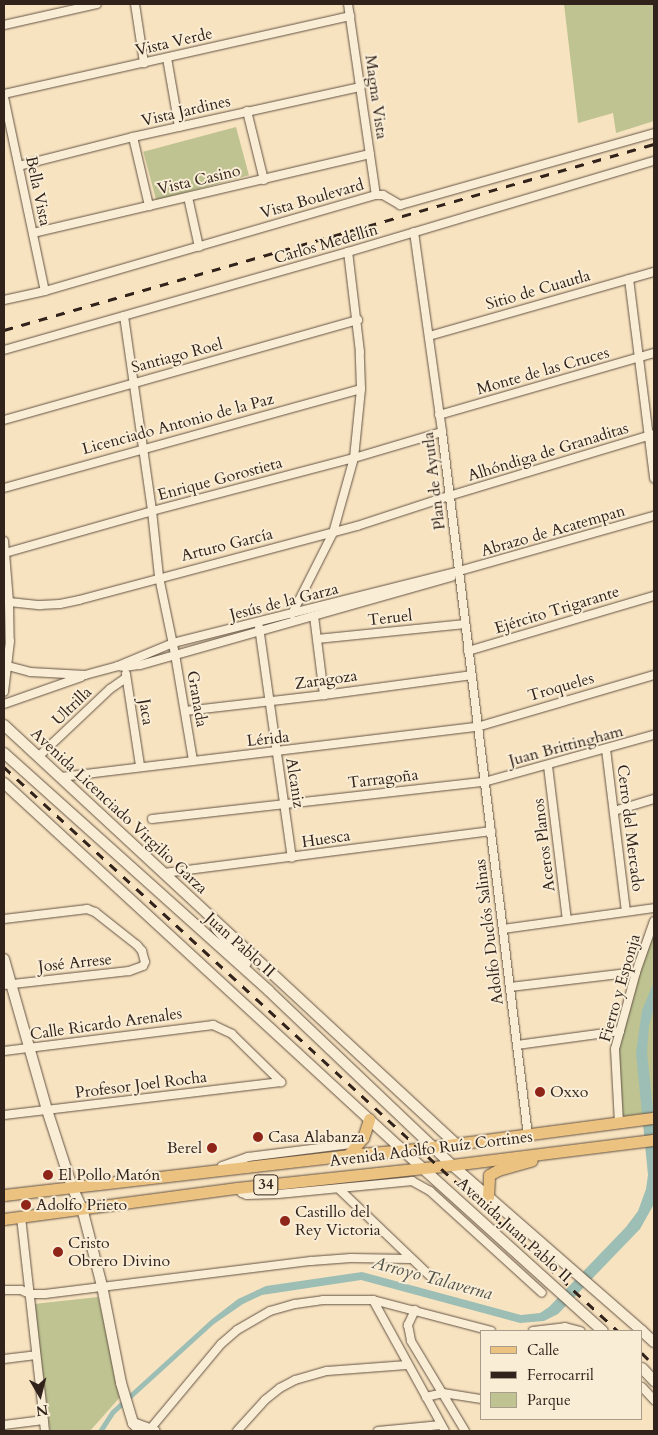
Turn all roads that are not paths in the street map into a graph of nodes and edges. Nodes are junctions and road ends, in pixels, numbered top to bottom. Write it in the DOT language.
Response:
graph roads {
  1 [pos="96,4"];
  2 [pos="135,4"];
  3 [pos="348,4"];
  4 [pos="350,16"];
  5 [pos="4,25"];
  6 [pos="167,58"];
  7 [pos="144,63"];
  8 [pos="361,87"];
  9 [pos="4,96"];
  10 [pos="247,111"];
  11 [pos="179,127"];
  12 [pos="654,133"];
  13 [pos="133,137"];
  14 [pos="370,154"];
  15 [pos="654,161"];
  16 [pos="19,166"];
  17 [pos="264,180"];
  18 [pos="376,195"];
  19 [pos="188,197"];
  20 [pos="149,206"];
  21 [pos="414,232"];
  22 [pos="34,233"];
  23 [pos="199,247"];
  24 [pos="348,252"];
  25 [pos="654,272"];
  26 [pos="629,279"];
  27 [pos="45,291"];
  28 [pos="4,300"];
  29 [pos="124,316"];
  30 [pos="358,320"];
  31 [pos="429,336"];
  32 [pos="4,350"];
  33 [pos="654,353"];
  34 [pos="639,358"];
  35 [pos="133,382"];
  36 [pos="361,389"];
  37 [pos="440,415"];
  38 [pos="4,420"];
  39 [pos="442,432"];
  40 [pos="652,435"];
  41 [pos="143,448"];
  42 [pos="354,458"];
  43 [pos="654,478"];
  44 [pos="4,488"];
  45 [pos="449,496"];
  46 [pos="152,511"];
  47 [pos="654,516"];
  48 [pos="333,532"];
  49 [pos="4,541"];
  50 [pos="5,553"];
  51 [pos="459,573"];
  52 [pos="159,577"];
  53 [pos="654,596"];
  54 [pos="9,602"];
  55 [pos="292,614"];
  56 [pos="314,616"];
  57 [pos="465,624"];
  58 [pos="259,627"];
  59 [pos="317,639"];
  60 [pos="172,643"];
  61 [pos="468,651"];
  62 [pos="175,654"];
  63 [pos="122,665"];
  64 [pos="5,666"];
  65 [pos="85,675"];
  66 [pos="471,675"];
  67 [pos="654,675"];
  68 [pos="126,678"];
  69 [pos="4,692"];
  70 [pos="324,695"];
  71 [pos="269,702"];
  72 [pos="4,704"];
  73 [pos="185,711"];
  74 [pos="4,725"];
  75 [pos="477,727"];
  76 [pos="654,735"];
  77 [pos="606,749"];
  78 [pos="276,752"];
  79 [pos="4,753"];
  80 [pos="38,757"];
  81 [pos="193,760"];
  82 [pos="140,766"];
  83 [pos="548,766"];
  84 [pos="61,777"];
  85 [pos="484,782"];
  86 [pos="4,783"];
  87 [pos="654,799"];
  88 [pos="284,804"];
  89 [pos="614,811"];
  90 [pos="152,819"];
  91 [pos="491,831"];
  92 [pos="292,858"];
  93 [pos="164,873"];
  94 [pos="189,896"];
  95 [pos="654,908"];
  96 [pos="626,911"];
  97 [pos="4,920"];
  98 [pos="567,920"];
  99 [pos="654,921"];
  100 [pos="503,929"];
  101 [pos="4,959"];
  102 [pos="636,972"];
  103 [pos="7,984"];
  104 [pos="510,988"];
  105 [pos="269,991"];
  106 [pos="620,1032"];
  107 [pos="517,1045"];
  108 [pos="28,1049"];
  109 [pos="4,1051"];
  110 [pos="360,1054"];
  111 [pos="363,1080"];
  112 [pos="281,1082"];
  113 [pos="47,1110"];
  114 [pos="4,1115"];
  115 [pos="654,1118"];
  116 [pos="369,1119"];
  117 [pos="619,1122"];
  118 [pos="528,1135"];
  119 [pos="654,1140"];
  120 [pos="456,1144"];
  121 [pos="358,1146"];
  122 [pos="434,1146"];
  123 [pos="573,1148"];
  124 [pos="404,1151"];
  125 [pos="348,1155"];
  126 [pos="452,1165"];
  127 [pos="422,1168"];
  128 [pos="211,1170"];
  129 [pos="72,1187"];
  130 [pos="237,1188"];
  131 [pos="339,1189"];
  132 [pos="4,1195"];
  133 [pos="488,1197"];
  134 [pos="82,1208"];
  135 [pos="21,1217"];
  136 [pos="4,1219"];
  137 [pos="410,1258"];
  138 [pos="431,1277"];
  139 [pos="102,1286"];
  140 [pos="4,1290"];
  141 [pos="542,1293"];
  142 [pos="30,1294"];
  143 [pos="373,1300"];
  144 [pos="415,1310"];
  145 [pos="487,1330"];
  146 [pos="540,1330"];
  147 [pos="577,1330"];
  148 [pos="602,1330"];
  149 [pos="641,1330"];
  150 [pos="643,1332"];
  151 [pos="654,1342"];
  152 [pos="36,1355"];
  153 [pos="4,1359"];
  154 [pos="407,1364"];
  155 [pos="643,1369"];
  156 [pos="654,1380"];
  157 [pos="643,1389"];
  158 [pos="443,1393"];
  159 [pos="426,1398"];
  160 [pos="480,1400"];
  161 [pos="654,1400"];
  162 [pos="44,1420"];
  163 [pos="4,1425"];
  164 [pos="136,1427"];
  165 [pos="443,1428"];
  166 [pos="151,1430"];
  167 [pos="45,1431"];
  168 [pos="237,1431"];
  169 [pos="378,1431"];
  170 [pos="465,1431"];
  1 -- 5 [label="street"];
  2 -- 7 [label="street"];
  3 -- 4 [label="street, Magna Vista"];
  4 -- 6 [label="street, Vista Verde"];
  4 -- 8 [label="street, Magna Vista"];
  6 -- 7 [label="street, Vista Verde"];
  6 -- 11 [label="street"];
  7 -- 9 [label="street, Vista Verde"];
  8 -- 10 [label="street, Vista Jardines"];
  8 -- 14 [label="street, Magna Vista"];
  9 -- 16 [label="street, Bella Vista"];
  10 -- 11 [label="street, Vista Jardines"];
  10 -- 17 [label="street"];
  11 -- 13 [label="street, Vista Jardines"];
  12 -- 18 [label="street, Vista Boulevard"];
  13 -- 16 [label="street, Vista Jardines"];
  13 -- 20 [label="street"];
  14 -- 17 [label="street, Vista Casino"];
  14 -- 18 [label="street, Magna Vista"];
  15 -- 21 [label="street, Carlos Medellín"];
  16 -- 22 [label="street, Bella Vista"];
  17 -- 19 [label="street, Vista Casino"];
  18 -- 23 [label="street, Vista Boulevard"];
  19 -- 20 [label="street, Vista Casino"];
  19 -- 23 [label="street"];
  20 -- 22 [label="street, Vista Casino"];
  21 -- 24 [label="street, Carlos Medellín"];
  21 -- 31 [label="street, Plan de Ayutla"];
  22 -- 27 [label="street, Bella Vista"];
  23 -- 27 [label="street, Vista Boulevard"];
  24 -- 29 [label="street, Carlos Medellín"];
  24 -- 30 [label="street"];
  25 -- 26 [label="street, Sitio de Cuautla"];
  26 -- 31 [label="street, Sitio de Cuautla"];
  26 -- 34 [label="street"];
  27 -- 28 [label="street, Vista Boulevard"];
  29 -- 32 [label="street, Carlos Medellín"];
  29 -- 35 [label="street, Granada"];
  30 -- 35 [label="street, Santiago Roel"];
  30 -- 36 [label="street"];
  31 -- 37 [label="street, Plan de Ayutla"];
  33 -- 34 [label="street, Monte de las Cruces"];
  34 -- 37 [label="street, Monte de las Cruces"];
  34 -- 40 [label="street"];
  35 -- 38 [label="street, Santiago Roel"];
  35 -- 41 [label="street, Granada"];
  36 -- 41 [label="street, Licenciado Antonio de la Paz"];
  36 -- 42 [label="street"];
  37 -- 39 [label="street, Plan de Ayutla"];
  39 -- 42 [label="street, Enrique Gorostieta"];
  39 -- 45 [label="street, Plan de Ayutla"];
  40 -- 43 [label="street"];
  40 -- 45 [label="street, Alhóndiga de Granaditas"];
  41 -- 44 [label="street, Licenciado Antonio de la Paz"];
  41 -- 46 [label="street, Granada"];
  42 -- 46 [label="street, Enrique Gorostieta"];
  42 -- 48 [label="street"];
  45 -- 48 [label="street, Arturo García"];
  45 -- 51 [label="street, Plan de Ayutla"];
  46 -- 50 [label="street, Enrique Gorostieta"];
  46 -- 52 [label="street, Granada"];
  47 -- 51 [label="street, Abrazo de Acatempan"];
  48 -- 52 [label="street, Arturo García"];
  48 -- 55 [label="street"];
  49 -- 50 [label="street"];
  50 -- 54 [label="street"];
  51 -- 55 [label="street, Jesús de la Garza"];
  51 -- 56 [label="street, Jesús de la Garza"];
  51 -- 57 [label="street, Plan de Ayutla"];
  52 -- 54 [label="street, Arturo García"];
  52 -- 60 [label="street, Granada"];
  53 -- 61 [label="street, Ejército Trigarante"];
  54 -- 64 [label="street"];
  55 -- 58 [label="street, Jesús de la Garza"];
  56 -- 58 [label="street, Jesús de la Garza"];
  56 -- 59 [label="street"];
  57 -- 59 [label="street, Teruel"];
  57 -- 61 [label="street, Plan de Ayutla"];
  58 -- 60 [label="street, Jesús de la Garza"];
  58 -- 62 [label="street, Jesús de la Garza"];
  58 -- 71 [label="street, Alcaniz"];
  59 -- 70 [label="street"];
  60 -- 62 [label="street, Granada"];
  60 -- 63 [label="street, Jesús de la Garza"];
  61 -- 66 [label="street, Plan de Ayutla"];
  62 -- 63 [label="street, Jesús de la Garza"];
  62 -- 73 [label="street, Granada"];
  63 -- 65 [label="street, Jesús de la Garza"];
  63 -- 68 [label="street, Jaca"];
  64 -- 65 [label="street, Jesús de la Garza"];
  64 -- 69 [label="street"];
  65 -- 72 [label="street"];
  66 -- 70 [label="street, Zaragoza"];
  66 -- 75 [label="street, Plan de Ayutla"];
  67 -- 75 [label="street, Troqueles"];
  68 -- 80 [label="street, Ultrilla"];
  68 -- 82 [label="street, Jaca"];
  70 -- 71 [label="street, Zaragoza"];
  71 -- 73 [label="street, Zaragoza"];
  71 -- 78 [label="street, Alcaniz"];
  73 -- 81 [label="street, Granada"];
  74 -- 80 [label="main road, Avenida Licenciado Virgilio Garza"];
  75 -- 78 [label="street, Lérida"];
  75 -- 85 [label="street, Adolfo Duclós Salinas"];
  76 -- 77 [label="street, Juan Brittingham"];
  77 -- 83 [label="street, Juan Brittingham"];
  77 -- 89 [label="street, Cerro del Mercado"];
  78 -- 81 [label="street, Lérida"];
  78 -- 88 [label="street, Alcaniz"];
  79 -- 105 [label="main road, Juan Pablo II"];
  80 -- 84 [label="main road, Avenida Licenciado Virgilio Garza"];
  81 -- 82 [label="street, Lérida"];
  82 -- 84 [label="street, Lérida"];
  83 -- 85 [label="street, Juan Brittingham"];
  83 -- 98 [label="street, Aceros Planos"];
  84 -- 93 [label="main road, Avenida Licenciado Virgilio Garza"];
  85 -- 88 [label="street, Tarragoña"];
  85 -- 91 [label="street, Adolfo Duclós Salinas"];
  86 -- 116 [label="main road"];
  87 -- 89 [label="street"];
  88 -- 90 [label="street, Tarragoña"];
  88 -- 92 [label="street, Alcaniz"];
  89 -- 96 [label="street, Cerro del Mercado"];
  91 -- 92 [label="street, Huesca"];
  91 -- 100 [label="street, Adolfo Duclós Salinas"];
  92 -- 93 [label="street, Huesca"];
  93 -- 94 [label="main road, Avenida Licenciado Virgilio Garza"];
  94 -- 105 [label="main road"];
  94 -- 110 [label="main road, Avenida Licenciado Virgilio Garza"];
  95 -- 96 [label="street"];
  96 -- 98 [label="street"];
  97 -- 103 [label="street, José Arrese"];
  98 -- 100 [label="street"];
  99 -- 102 [label="street, Fierro y Esponja"];
  100 -- 104 [label="street, Adolfo Duclós Salinas"];
  101 -- 103 [label="main road"];
  102 -- 104 [label="street"];
  102 -- 106 [label="street, Fierro y Esponja"];
  103 -- 108 [label="main road"];
  104 -- 107 [label="street, Adolfo Duclós Salinas"];
  105 -- 111 [label="main road, Juan Pablo II"];
  106 -- 107 [label="street"];
  106 -- 117 [label="street, Fierro y Esponja"];
  107 -- 118 [label="street, Adolfo Duclós Salinas"];
  108 -- 109 [label="street, Calle Ricardo Arenales"];
  108 -- 112 [label="street, Calle Ricardo Arenales"];
  108 -- 113 [label="main road"];
  110 -- 111 [label="main road"];
  110 -- 120 [label="main road, Avenida Licenciado Virgilio Garza"];
  111 -- 122 [label="main road, Juan Pablo II"];
  112 -- 113 [label="street, Profesor Joel Rocha"];
  113 -- 114 [label="street, Profesor Joel Rocha"];
  113 -- 129 [label="main road"];
  115 -- 117 [label="main road, Avenida Adolfo Ruíz Cortines / 34"];
  116 -- 121 [label="main road"];
  116 -- 124 [label="main road"];
  117 -- 118 [label="main road, Avenida Adolfo Ruíz Cortines / 34"];
  118 -- 120 [label="main road, Avenida Adolfo Ruíz Cortines / 34"];
  119 -- 123 [label="main road, Avenida Adolfo Ruíz Cortines / 34"];
  120 -- 122 [label="main road, Avenida Adolfo Ruíz Cortines / 34"];
  121 -- 125 [label="main road"];
  121 -- 128 [label="street"];
  122 -- 124 [label="main road, Avenida Adolfo Ruíz Cortines / 34"];
  122 -- 126 [label="main road, Juan Pablo II"];
  123 -- 126 [label="main road, Avenida Adolfo Ruíz Cortines / 34"];
  123 -- 133 [label="main road"];
  124 -- 125 [label="main road, Avenida Adolfo Ruíz Cortines / 34"];
  124 -- 127 [label="main road, Avenida Juan Pablo II"];
  125 -- 128 [label="main road, Avenida Adolfo Ruíz Cortines / 34"];
  126 -- 127 [label="main road, Avenida Adolfo Ruíz Cortines / 34"];
  126 -- 133 [label="main road, Avenida Juan Pablo II"];
  127 -- 130 [label="main road, Avenida Adolfo Ruíz Cortines / 34"];
  127 -- 148 [label="main road, Avenida Juan Pablo II"];
  128 -- 129 [label="main road, Avenida Adolfo Ruíz Cortines / 34"];
  129 -- 132 [label="main road, Avenida Adolfo Ruíz Cortines / 34"];
  129 -- 134 [label="main road"];
  130 -- 131 [label="street"];
  130 -- 134 [label="main road, Avenida Adolfo Ruíz Cortines / 34"];
  131 -- 137 [label="street"];
  131 -- 141 [label="street"];
  133 -- 149 [label="main road, Avenida Juan Pablo II"];
  134 -- 135 [label="main road, Avenida Adolfo Ruíz Cortines / 34"];
  134 -- 139 [label="main road"];
  135 -- 136 [label="main road, Avenida Adolfo Ruíz Cortines / 34"];
  135 -- 142 [label="street"];
  137 -- 138 [label="street"];
  137 -- 139 [label="street"];
  139 -- 142 [label="street"];
  139 -- 164 [label="main road"];
  140 -- 142 [label="street"];
  142 -- 152 [label="street"];
  143 -- 144 [label="street"];
  143 -- 154 [label="street"];
  143 -- 166 [label="street"];
  144 -- 145 [label="street"];
  144 -- 158 [label="street"];
  146 -- 147 [label="street"];
  150 -- 151 [label="main road, Avenida Juan Pablo II"];
  152 -- 153 [label="street"];
  152 -- 162 [label="street"];
  154 -- 159 [label="street"];
  154 -- 168 [label="street"];
  155 -- 156 [label="main road"];
  157 -- 161 [label="street"];
  158 -- 159 [label="street"];
  158 -- 160 [label="street"];
  158 -- 170 [label="street"];
  159 -- 165 [label="street"];
  162 -- 163 [label="street"];
  162 -- 167 [label="street"];
  164 -- 166 [label="main road"];
  165 -- 169 [label="street"];
}
